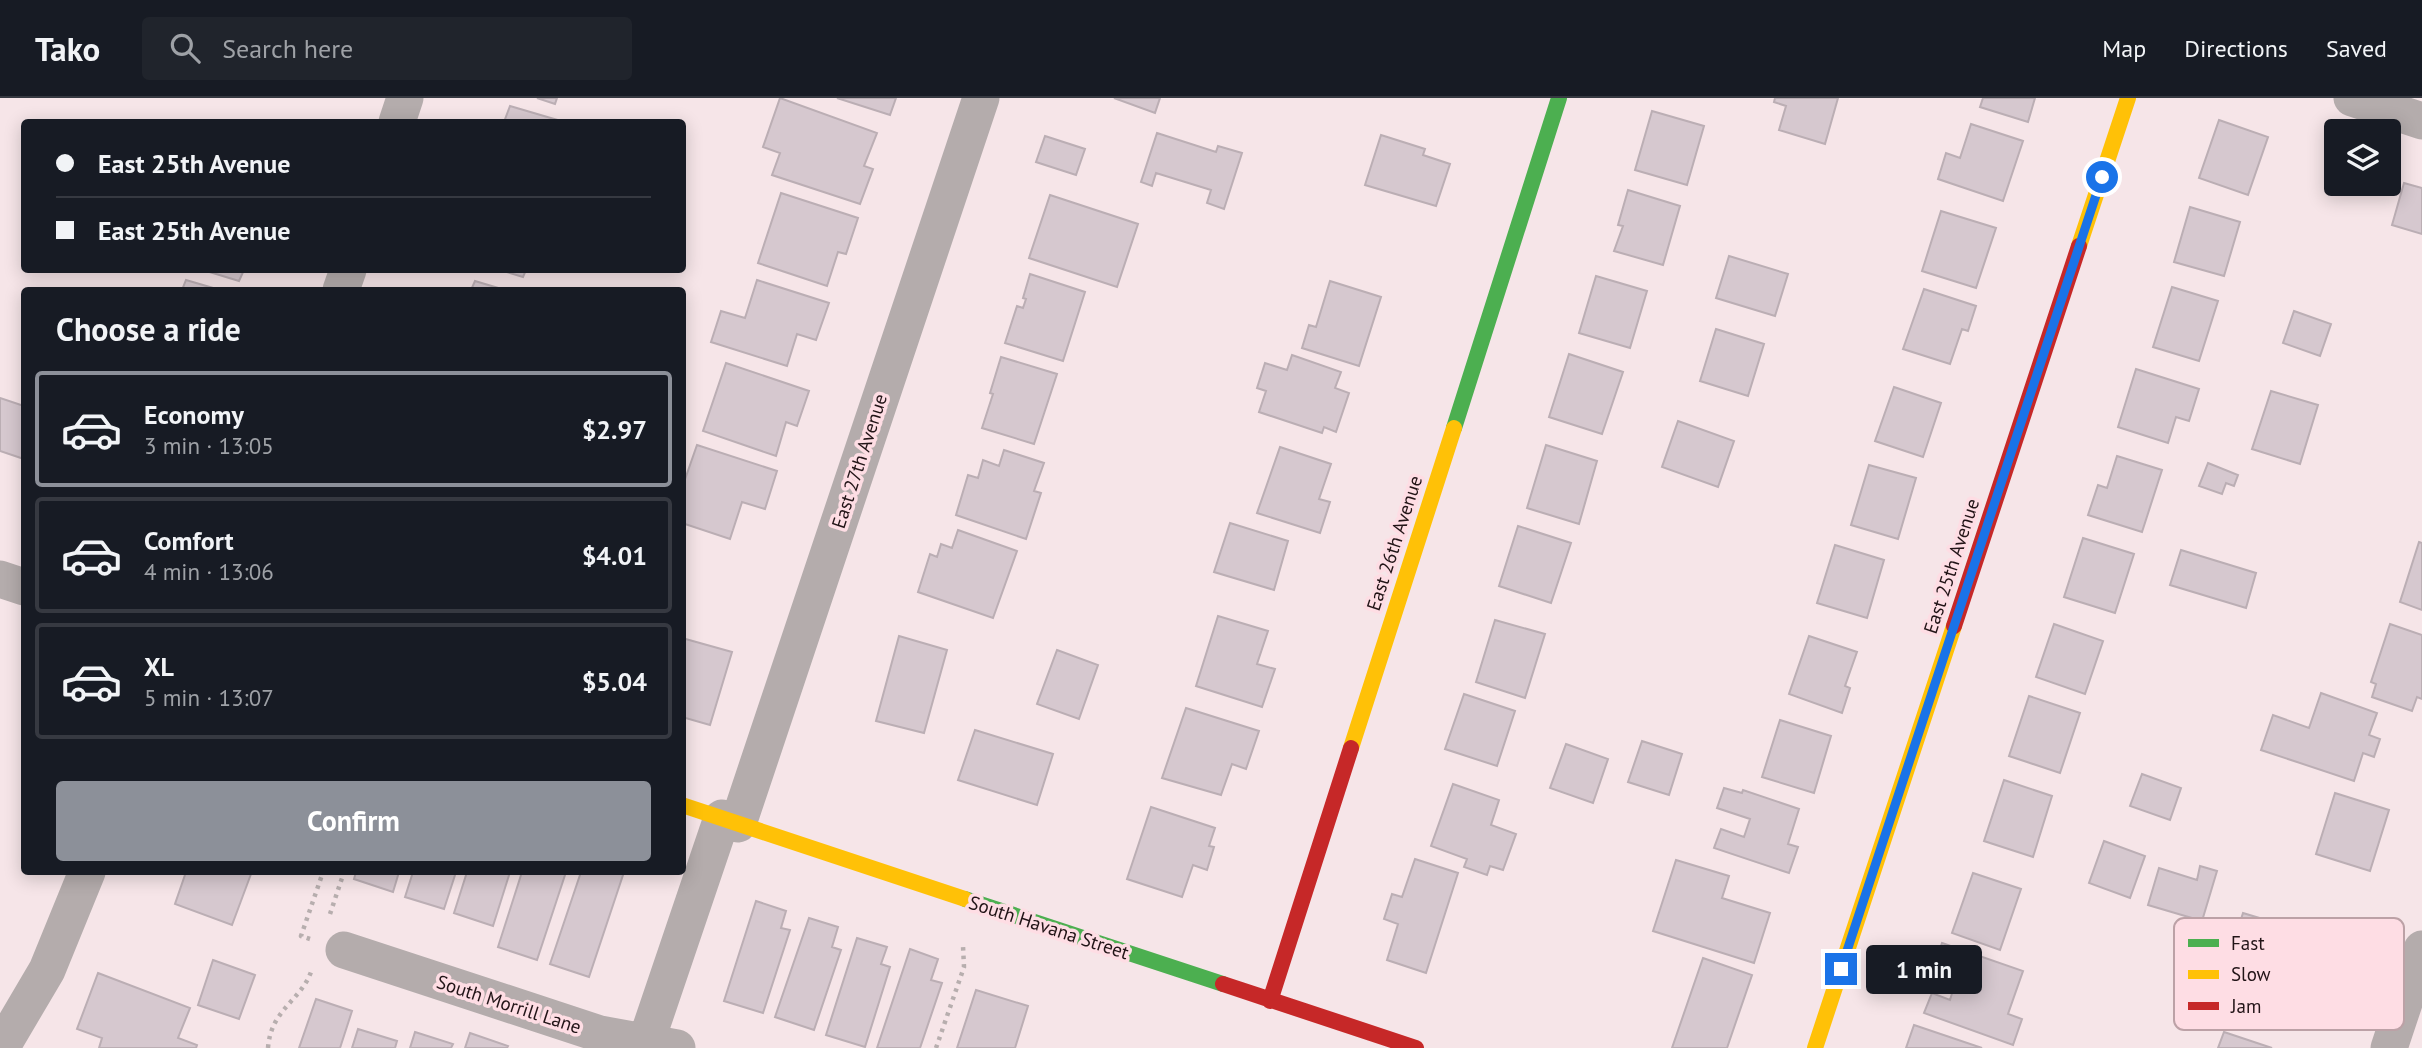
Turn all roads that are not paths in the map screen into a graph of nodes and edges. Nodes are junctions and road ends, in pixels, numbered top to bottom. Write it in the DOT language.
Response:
graph roads {
  1 [pos="405,98"];
  2 [pos="981,98"];
  3 [pos="1559,98"];
  4 [pos="2128,98"];
  5 [pos="2352,98"];
  6 [pos="398,119"];
  7 [pos="2422,121"];
  8 [pos="0,579"];
  9 [pos="21,586"];
  10 [pos="686,806"];
  11 [pos="730,821"];
  12 [pos="86,875"];
  13 [pos="333,946"];
  14 [pos="2422,949"];
  15 [pos="1270,1001"];
  16 [pos="2404,1003"];
  17 [pos="2395,1030"];
  18 [pos="656,1046"];
  19 [pos="1,1048"];
  20 [pos="1416,1048"];
  21 [pos="1815,1048"];
  22 [pos="2389,1048"];
  1 -- 6 [label="street"];
  2 -- 11 [label="street, East 27th Avenue"];
  3 -- 15 [label="street, East 26th Avenue"];
  4 -- 21 [label="street, East 25th Avenue"];
  5 -- 7 [label="street"];
  8 -- 9 [label="street"];
  10 -- 11 [label="street, South Havana Street"];
  11 -- 15 [label="street, South Havana Street"];
  11 -- 18 [label="street, East 27th Avenue"];
  12 -- 19 [label="street"];
  13 -- 18 [label="street, South Morrill Lane"];
  14 -- 16 [label="street"];
  15 -- 20 [label="street, South Havana Street"];
  17 -- 22 [label="street"];
}
